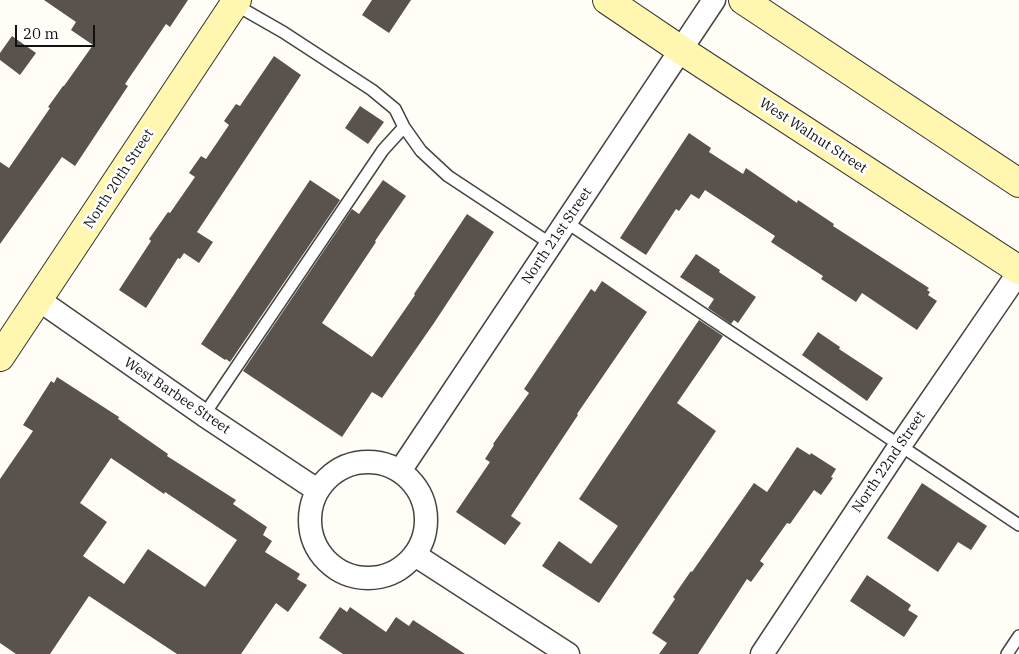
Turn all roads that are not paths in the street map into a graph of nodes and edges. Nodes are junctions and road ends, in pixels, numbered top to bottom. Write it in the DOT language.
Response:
graph roads {
  1 [pos="607,0"];
  2 [pos="714,0"];
  3 [pos="743,0"];
  4 [pos="233,1"];
  5 [pos="681,50"];
  6 [pos="404,128"];
  7 [pos="1019,183"];
  8 [pos="566,222"];
  9 [pos="552,244"];
  10 [pos="1019,271"];
  11 [pos="38,300"];
  12 [pos="0,357"];
  13 [pos="204,415"];
  14 [pos="899,446"];
  15 [pos="400,471"];
  16 [pos="317,490"];
  17 [pos="1019,525"];
  18 [pos="415,554"];
  19 [pos="1019,636"];
  20 [pos="568,654"];
  21 [pos="762,654"];
  22 [pos="1007,654"];
  1 -- 5 [label="main road, West Walnut Street"];
  2 -- 5 [label="street, North 21st Street"];
  3 -- 7 [label="main road"];
  4 -- 6 [label="lane"];
  4 -- 11 [label="main road, North 20th Street"];
  5 -- 8 [label="street, North 21st Street"];
  5 -- 10 [label="main road, West Walnut Street"];
  6 -- 9 [label="lane"];
  6 -- 13 [label="lane"];
  8 -- 9 [label="street, North 21st Street"];
  8 -- 14 [label="lane"];
  9 -- 15 [label="street, North 21st Street"];
  10 -- 14 [label="street, North 22nd Street"];
  11 -- 12 [label="main road, North 20th Street"];
  11 -- 13 [label="street, West Barbee Street"];
  13 -- 16 [label="street, West Barbee Street"];
  14 -- 17 [label="lane"];
  14 -- 21 [label="street, North 22nd Street"];
  15 -- 16 [label="street"];
  15 -- 18 [label="street"];
  16 -- 18 [label="street"];
  18 -- 20 [label="street"];
  19 -- 22 [label="lane"];
}
